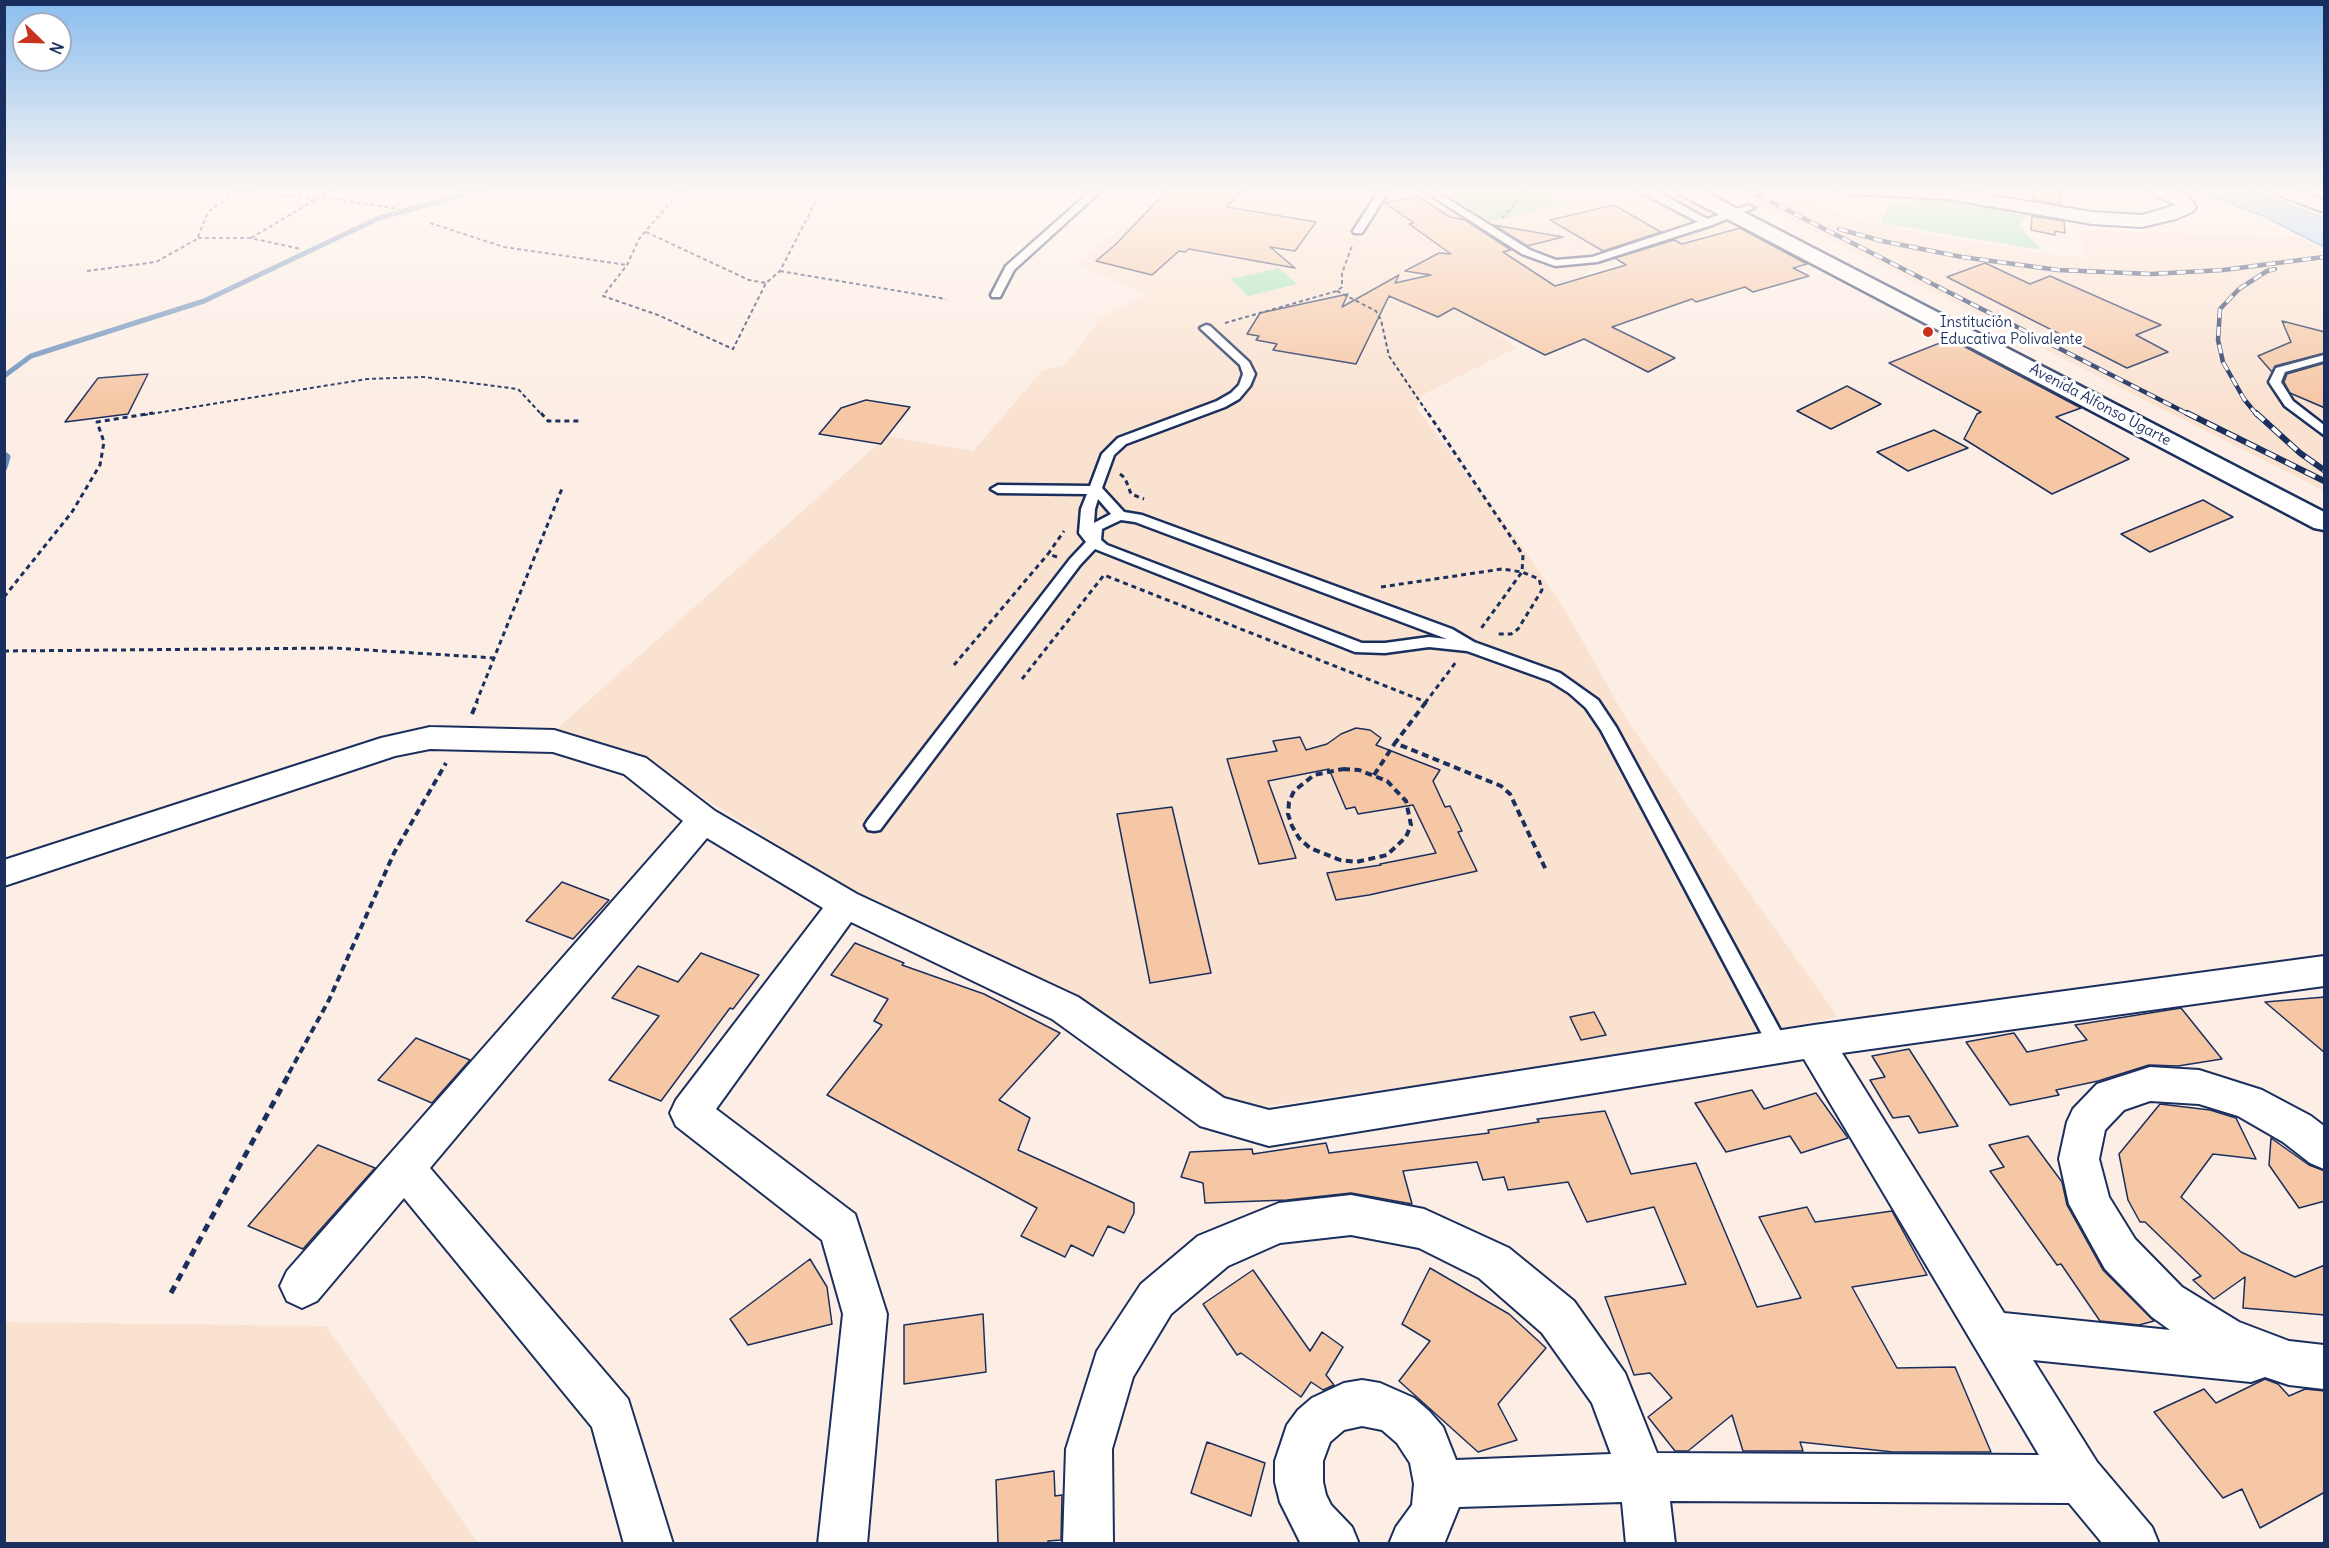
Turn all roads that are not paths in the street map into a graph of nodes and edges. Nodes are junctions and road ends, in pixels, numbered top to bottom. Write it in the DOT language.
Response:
graph roads {
  1 [pos="1018,261"];
  2 [pos="1549,261"];
  3 [pos="1586,261"];
  4 [pos="1837,261"];
  5 [pos="1844,261"];
  6 [pos="996,295"];
  7 [pos="1206,328"];
  8 [pos="2325,358"];
  9 [pos="2325,431"];
  10 [pos="998,489"];
  11 [pos="1097,490"];
  12 [pos="2325,501"];
  13 [pos="1120,516"];
  14 [pos="2325,522"];
  15 [pos="1094,542"];
  16 [pos="1469,646"];
  17 [pos="703,820"];
  18 [pos="874,825"];
  19 [pos="4,873"];
  20 [pos="845,904"];
  21 [pos="2325,971"];
  22 [pos="1797,1044"];
  23 [pos="2325,1150"];
  24 [pos="405,1169"];
  25 [pos="302,1286"];
  26 [pos="1993,1334"];
  27 [pos="2307,1365"];
  28 [pos="1643,1477"];
  29 [pos="2080,1479"];
  30 [pos="1438,1484"];
  31 [pos="649,1544"];
  32 [pos="842,1544"];
  33 [pos="1088,1544"];
  34 [pos="1335,1544"];
  35 [pos="1413,1544"];
  36 [pos="1651,1544"];
  37 [pos="2135,1544"];
  1 -- 6 [label="lane"];
  2 -- 3 [label="lane"];
  4 -- 14 [label="main road, Avenida Alfonso Ugarte"];
  5 -- 12 [label="main road, Avenida Alfonso Ugarte"];
  7 -- 11 [label="lane"];
  8 -- 9 [label="lane"];
  10 -- 11 [label="lane"];
  11 -- 13 [label="lane"];
  11 -- 15 [label="lane"];
  13 -- 15 [label="lane"];
  13 -- 16 [label="lane"];
  15 -- 16 [label="lane"];
  15 -- 18 [label="lane"];
  16 -- 22 [label="lane"];
  17 -- 19 [label="street"];
  17 -- 20 [label="street"];
  17 -- 24 [label="street"];
  20 -- 22 [label="street"];
  20 -- 32 [label="street"];
  21 -- 22 [label="street"];
  22 -- 26 [label="street"];
  23 -- 27 [label="street"];
  24 -- 25 [label="street"];
  24 -- 31 [label="street"];
  26 -- 27 [label="street"];
  26 -- 29 [label="street"];
  28 -- 29 [label="street"];
  28 -- 30 [label="street"];
  28 -- 33 [label="street"];
  28 -- 36 [label="street"];
  29 -- 37 [label="street"];
  30 -- 34 [label="street"];
  30 -- 35 [label="street"];
}
